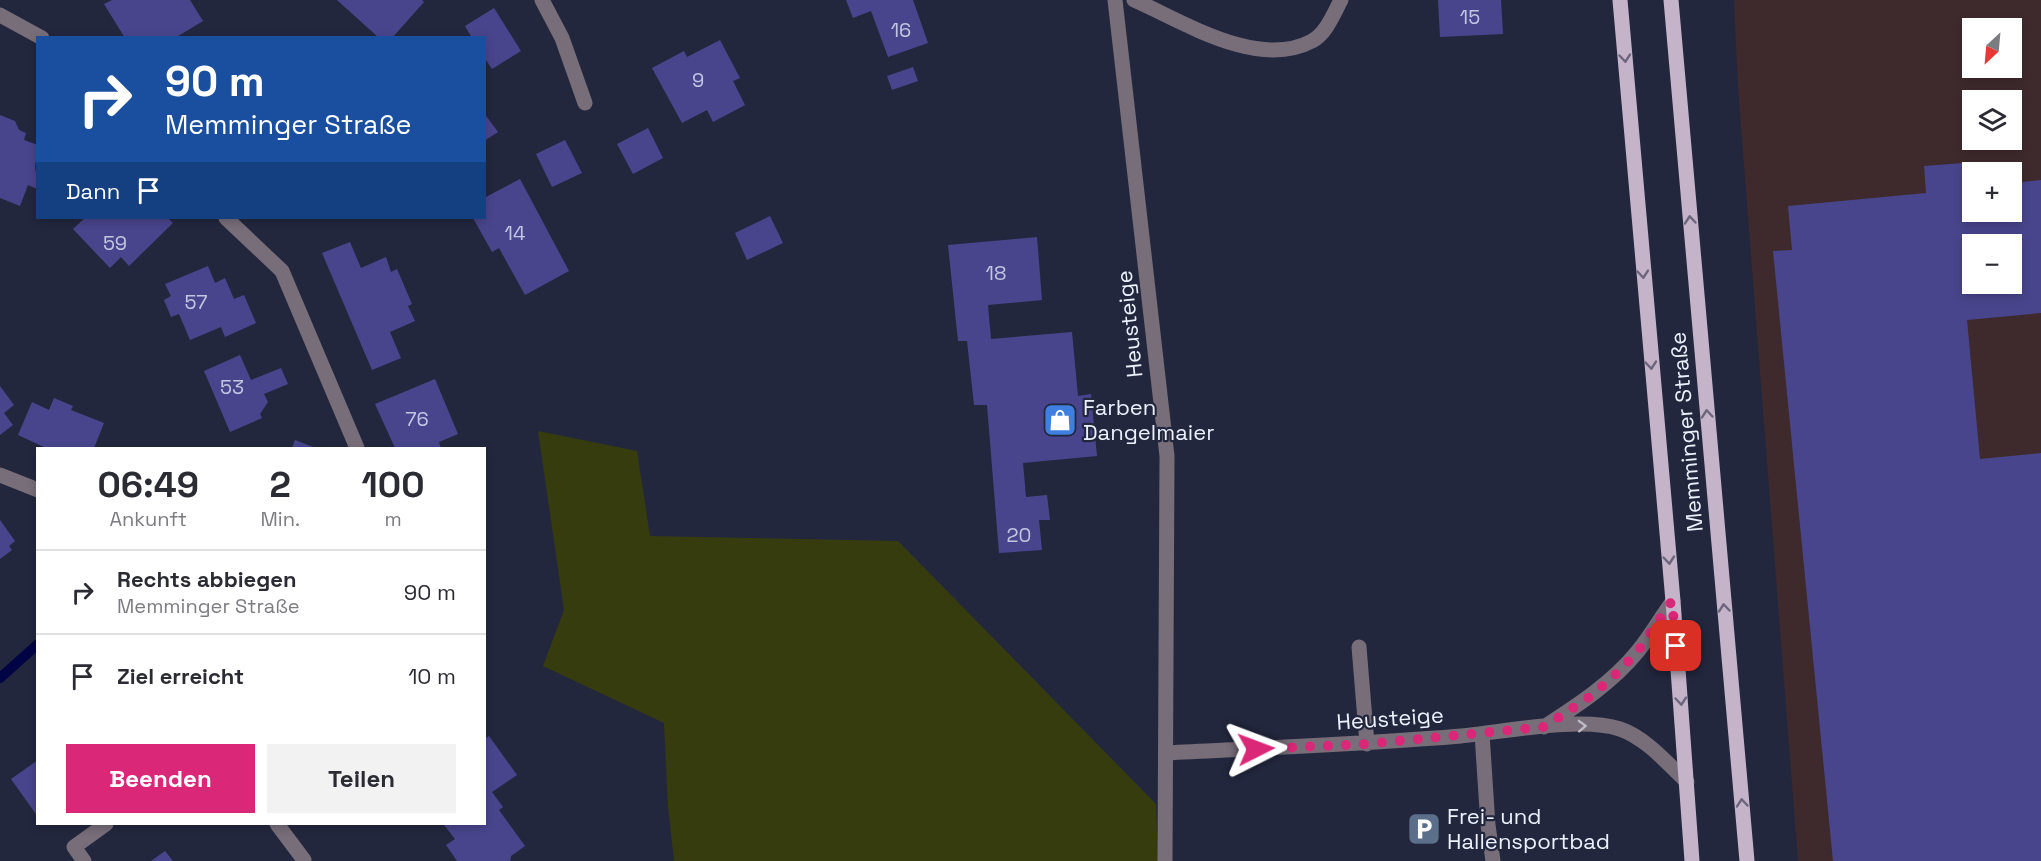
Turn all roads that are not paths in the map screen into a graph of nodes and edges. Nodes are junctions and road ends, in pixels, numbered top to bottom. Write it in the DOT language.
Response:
graph roads {
  1 [pos="542,0"];
  2 [pos="1115,0"];
  3 [pos="1134,0"];
  4 [pos="1341,0"];
  5 [pos="1620,0"];
  6 [pos="1671,0"];
  7 [pos="0,15"];
  8 [pos="40,36"];
  9 [pos="585,103"];
  10 [pos="227,219"];
  11 [pos="357,447"];
  12 [pos="0,476"];
  13 [pos="36,489"];
  14 [pos="1672,601"];
  15 [pos="1359,647"];
  16 [pos="1544,727"];
  17 [pos="1482,734"];
  18 [pos="1367,744"];
  19 [pos="1167,753"];
  20 [pos="1687,782"];
  21 [pos="105,825"];
  22 [pos="278,825"];
  23 [pos="304,860"];
  24 [pos="84,861"];
  25 [pos="1165,861"];
  26 [pos="1493,861"];
  27 [pos="1692,861"];
  28 [pos="1747,861"];
  1 -- 9 [label="street"];
  2 -- 19 [label="street, Heusteige"];
  3 -- 4 [label="street"];
  5 -- 14 [label="main road, Memminger Straße, one-way"];
  28 -- 6 [label="main road, Memminger Straße, one-way"];
  7 -- 8 [label="street"];
  10 -- 11 [label="street"];
  12 -- 13 [label="street"];
  14 -- 16 [label="street, Heusteige"];
  14 -- 20 [label="main road, Memminger Straße, one-way"];
  15 -- 18 [label="street"];
  16 -- 17 [label="street, Heusteige"];
  16 -- 20 [label="street, Heusteige, one-way"];
  17 -- 18 [label="street, Heusteige"];
  17 -- 26 [label="street"];
  18 -- 19 [label="street, Heusteige"];
  19 -- 25 [label="street, Heusteige"];
  20 -- 27 [label="main road, Memminger Straße"];
  21 -- 24 [label="street"];
  22 -- 23 [label="street"];
}
